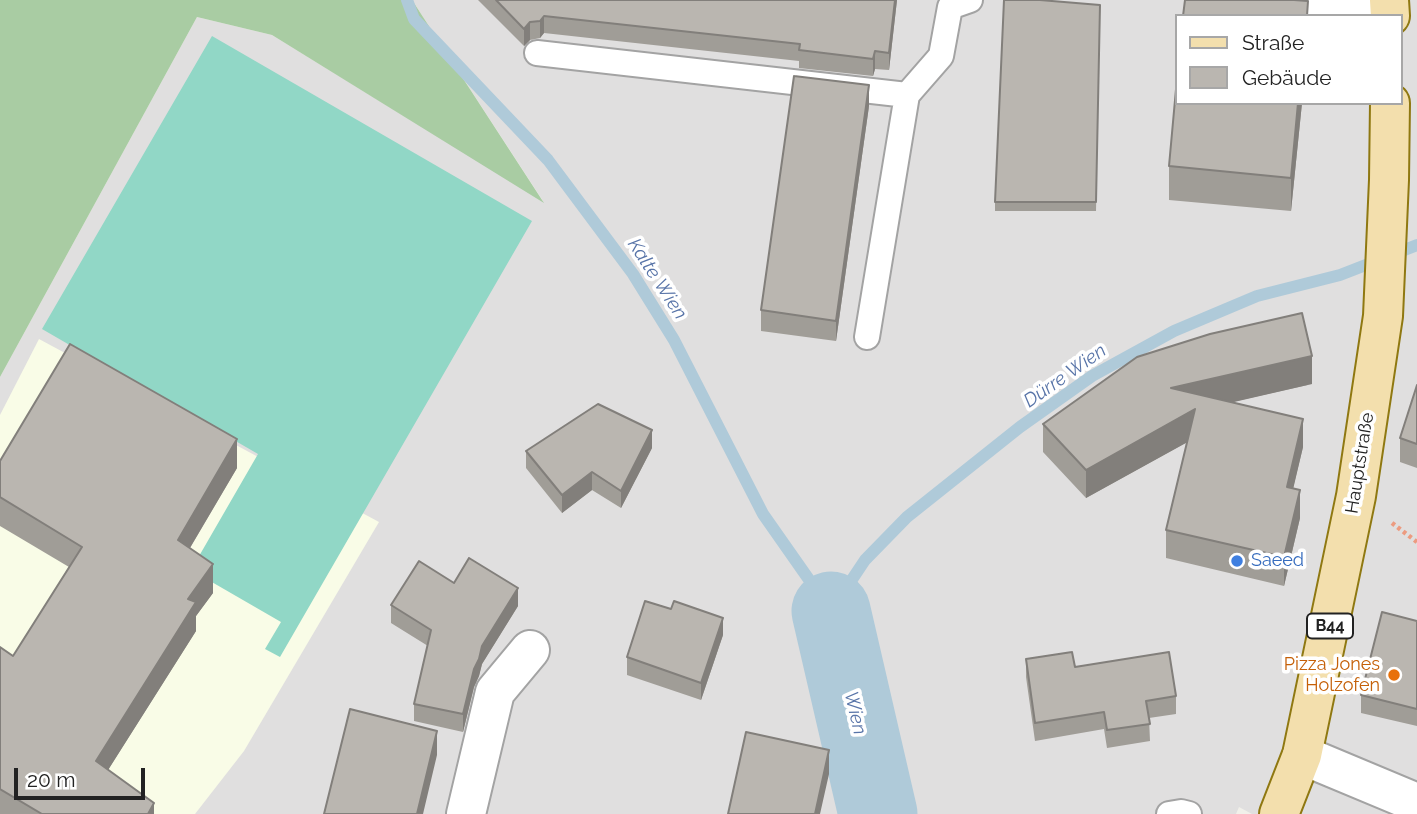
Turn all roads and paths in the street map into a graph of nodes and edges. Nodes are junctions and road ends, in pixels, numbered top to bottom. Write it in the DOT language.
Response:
graph roads {
  1 [pos="970,0"];
  2 [pos="1211,0"];
  3 [pos="1389,9"];
  4 [pos="537,53"];
  5 [pos="907,95"];
  6 [pos="1390,105"];
  7 [pos="867,337"];
  8 [pos="530,650"];
  9 [pos="1302,755"];
  10 [pos="1417,803"];
  11 [pos="466,814"];
  12 [pos="1169,814"];
  13 [pos="1189,814"];
  14 [pos="1279,814"];
  1 -- 5 [label="lane"];
  2 -- 3 [label="lane"];
  4 -- 5 [label="lane"];
  5 -- 7 [label="lane"];
  6 -- 9 [label="main road, Hauptstraße / B44"];
  8 -- 11 [label="street"];
  9 -- 10 [label="street"];
  9 -- 14 [label="main road, Hauptstraße / B44"];
  12 -- 13 [label="lane"];
}
